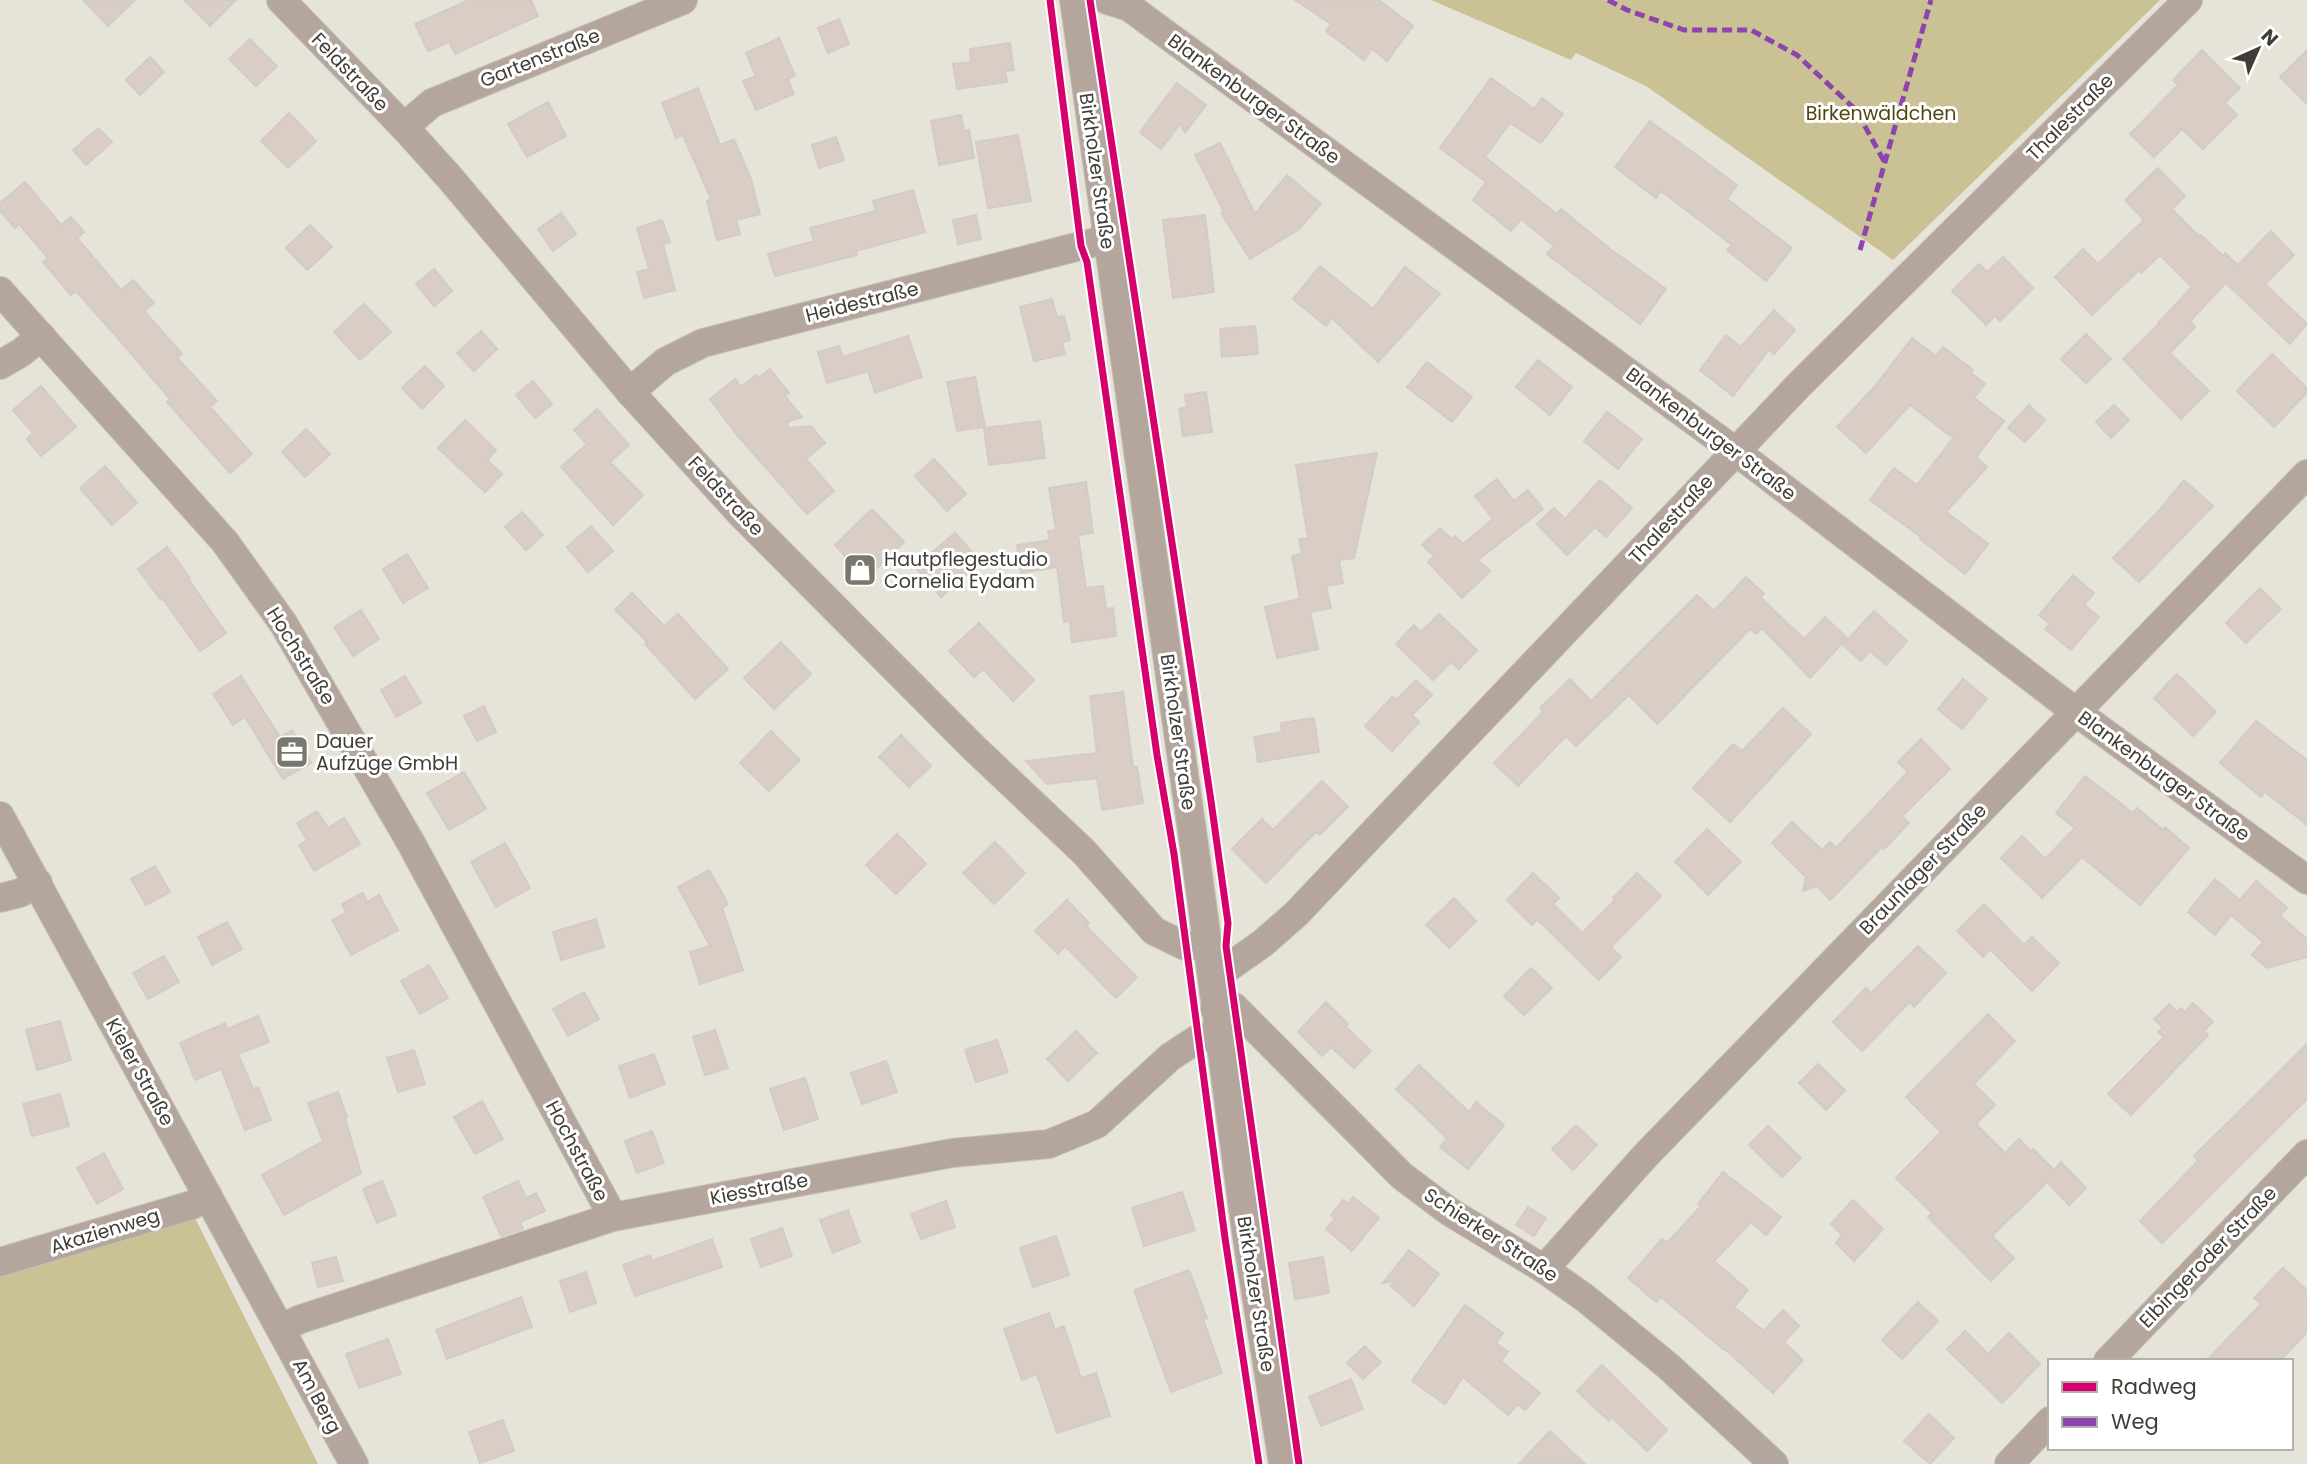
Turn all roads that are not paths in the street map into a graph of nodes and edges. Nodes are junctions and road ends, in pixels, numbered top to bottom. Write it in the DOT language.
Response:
graph roads {
  1 [pos="281,0"];
  2 [pos="683,0"];
  3 [pos="1074,0"];
  4 [pos="1107,0"];
  5 [pos="2188,0"];
  6 [pos="404,127"];
  7 [pos="1107,239"];
  8 [pos="0,291"];
  9 [pos="41,337"];
  10 [pos="0,365"];
  11 [pos="629,392"];
  12 [pos="1735,451"];
  13 [pos="2307,474"];
  14 [pos="2076,712"];
  15 [pos="0,816"];
  16 [pos="2307,880"];
  17 [pos="38,883"];
  18 [pos="0,898"];
  19 [pos="1208,958"];
  20 [pos="1217,1023"];
  21 [pos="2307,1154"];
  22 [pos="208,1196"];
  23 [pos="613,1217"];
  24 [pos="0,1262"];
  25 [pos="1545,1269"];
  26 [pos="281,1328"];
  27 [pos="2110,1359"];
  28 [pos="2048,1423"];
  29 [pos="354,1464"];
  30 [pos="1283,1464"];
  31 [pos="1774,1464"];
  32 [pos="2009,1464"];
  1 -- 6 [label="street, Feldstraße"];
  2 -- 6 [label="street, Gartenstraße"];
  3 -- 7 [label="street, Birkholzer Straße"];
  4 -- 12 [label="street, Blankenburger Straße"];
  5 -- 12 [label="street, Thalestraße"];
  6 -- 11 [label="street, Feldstraße"];
  7 -- 11 [label="street, Heidestraße"];
  7 -- 19 [label="street, Birkholzer Straße"];
  8 -- 9 [label="street, Hochstraße"];
  9 -- 10 [label="street"];
  9 -- 23 [label="street, Hochstraße"];
  11 -- 19 [label="street, Feldstraße"];
  12 -- 14 [label="street, Blankenburger Straße"];
  12 -- 19 [label="street, Thalestraße"];
  13 -- 14 [label="street, Braunlager Straße"];
  14 -- 16 [label="street, Blankenburger Straße"];
  14 -- 25 [label="street, Braunlager Straße"];
  15 -- 17 [label="street, Kieler Straße"];
  17 -- 18 [label="street"];
  17 -- 22 [label="street, Kieler Straße"];
  19 -- 20 [label="street, Birkholzer Straße"];
  20 -- 23 [label="street, Kiesstraße"];
  20 -- 25 [label="street, Schierker Straße"];
  20 -- 30 [label="street, Birkholzer Straße"];
  21 -- 27 [label="street, Elbingeroder Straße"];
  22 -- 24 [label="street, Akazienweg"];
  22 -- 26 [label="street, Kieler Straße"];
  23 -- 26 [label="street, Kiesstraße"];
  25 -- 31 [label="street, Schierker Straße"];
  26 -- 29 [label="street, Am Berg"];
  28 -- 32 [label="street"];
}
